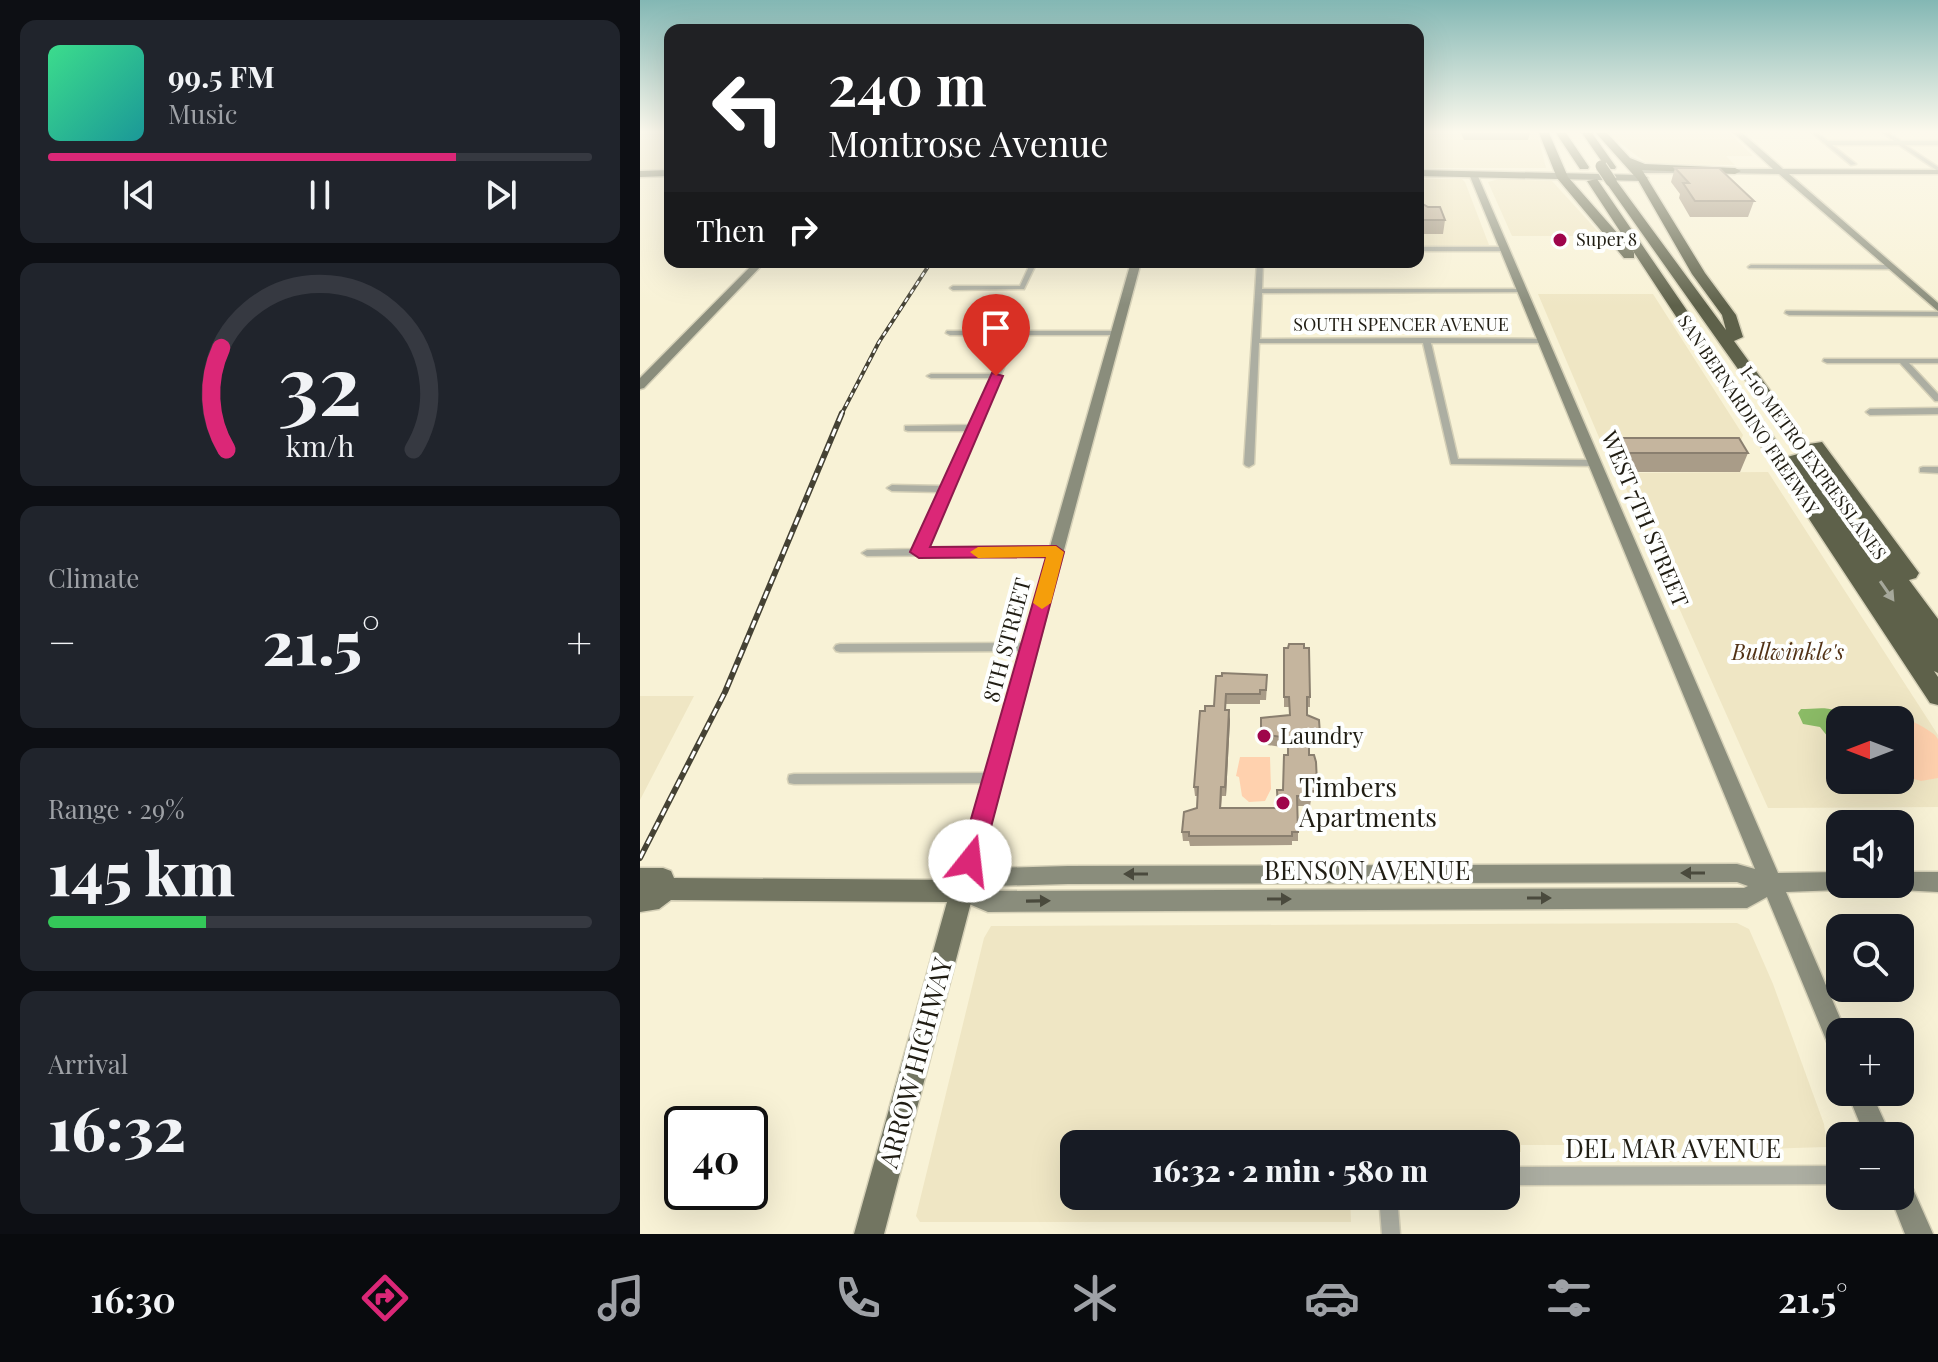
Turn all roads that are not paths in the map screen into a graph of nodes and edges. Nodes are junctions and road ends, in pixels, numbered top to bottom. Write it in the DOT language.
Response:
graph roads {
  1 [pos="1480,191"];
  2 [pos="1575,191"];
  3 [pos="1609,191"];
  4 [pos="1613,191"];
  5 [pos="1617,191"];
  6 [pos="1649,191"];
  7 [pos="1803,191"];
  8 [pos="1631,240"];
  9 [pos="1424,249"];
  10 [pos="1505,249"];
  11 [pos="1674,253"];
  12 [pos="1751,267"];
  13 [pos="1892,267"];
  14 [pos="754,268"];
  15 [pos="1031,268"];
  16 [pos="1134,268"];
  17 [pos="1260,268"];
  18 [pos="1672,276"];
  19 [pos="953,288"];
  20 [pos="1523,290"];
  21 [pos="1259,291"];
  22 [pos="1675,305"];
  23 [pos="1938,311"];
  24 [pos="1789,313"];
  25 [pos="950,333"];
  26 [pos="1015,333"];
  27 [pos="1116,333"];
  28 [pos="1735,337"];
  29 [pos="1426,340"];
  30 [pos="1257,341"];
  31 [pos="1544,341"];
  32 [pos="1827,361"];
  33 [pos="1902,361"];
  34 [pos="1938,361"];
  35 [pos="931,376"];
  36 [pos="996,376"];
  37 [pos="640,385"];
  38 [pos="1938,399"];
  39 [pos="1938,411"];
  40 [pos="1870,412"];
  41 [pos="908,428"];
  42 [pos="973,428"];
  43 [pos="1596,463"];
  44 [pos="1249,464"];
  45 [pos="1923,470"];
  46 [pos="1938,470"];
  47 [pos="892,488"];
  48 [pos="947,489"];
  49 [pos="919,552"];
  50 [pos="1056,552"];
  51 [pos="867,553"];
  52 [pos="1938,613"];
  53 [pos="1938,636"];
  54 [pos="1030,647"];
  55 [pos="840,648"];
  56 [pos="1938,664"];
  57 [pos="1938,696"];
  58 [pos="993,778"];
  59 [pos="794,779"];
  60 [pos="1204,874"];
  61 [pos="640,879"];
  62 [pos="1826,881"];
  63 [pos="1914,881"];
  64 [pos="1938,882"];
  65 [pos="1770,883"];
  66 [pos="667,889"];
  67 [pos="962,891"];
  68 [pos="1201,900"];
  69 [pos="640,901"];
  70 [pos="1828,1018"];
  71 [pos="1826,1175"];
  72 [pos="1520,1176"];
  73 [pos="1389,1210"];
  74 [pos="1909,1210"];
  75 [pos="869,1234"];
  76 [pos="1391,1234"];
  77 [pos="1919,1234"];
  1 -- 10 [label="main road, WEST 7TH STREET"];
  2 -- 22 [label="highway"];
  3 -- 8 [label="highway, SAN BERNARDINO FREEWAY"];
  4 -- 18 [label="highway, I-10 METRO EXPRESSLANES"];
  5 -- 11 [label="highway, SAN BERNARDINO FREEWAY"];
  6 -- 28 [label="highway"];
  7 -- 13 [label="main road"];
  8 -- 18 [label="highway"];
  8 -- 22 [label="highway, SAN BERNARDINO FREEWAY"];
  9 -- 10 [label="street"];
  10 -- 20 [label="main road, WEST 7TH STREET"];
  11 -- 18 [label="highway"];
  11 -- 28 [label="highway, SAN BERNARDINO FREEWAY"];
  12 -- 13 [label="street"];
  13 -- 23 [label="main road"];
  14 -- 37 [label="main road"];
  15 -- 19 [label="street"];
  16 -- 27 [label="main road, 8TH STREET"];
  17 -- 21 [label="street"];
  18 -- 53 [label="highway, I-10 METRO EXPRESSLANES"];
  18 -- 56 [label="highway, I-10 METRO EXPRESSLANES, one-way"];
  20 -- 21 [label="street"];
  20 -- 31 [label="main road, WEST 7TH STREET"];
  21 -- 30 [label="street"];
  22 -- 57 [label="highway, SAN BERNARDINO FREEWAY"];
  23 -- 24 [label="street"];
  25 -- 26 [label="street"];
  26 -- 27 [label="street"];
  26 -- 36 [label="street"];
  27 -- 50 [label="main road, 8TH STREET"];
  28 -- 52 [label="highway, SAN BERNARDINO FREEWAY"];
  29 -- 30 [label="street, SOUTH SPENCER AVENUE"];
  29 -- 31 [label="street, SOUTH SPENCER AVENUE"];
  29 -- 43 [label="street"];
  30 -- 44 [label="street"];
  31 -- 43 [label="main road, WEST 7TH STREET"];
  32 -- 33 [label="street"];
  33 -- 34 [label="street"];
  33 -- 38 [label="street"];
  35 -- 36 [label="street"];
  36 -- 42 [label="street"];
  39 -- 40 [label="street"];
  41 -- 42 [label="street"];
  42 -- 48 [label="street"];
  43 -- 65 [label="main road, WEST 7TH STREET"];
  45 -- 46 [label="street"];
  47 -- 48 [label="street"];
  48 -- 49 [label="street"];
  49 -- 50 [label="street"];
  49 -- 51 [label="street"];
  50 -- 54 [label="main road, 8TH STREET"];
  54 -- 55 [label="street"];
  54 -- 58 [label="main road, 8TH STREET"];
  58 -- 59 [label="street"];
  58 -- 67 [label="main road, 8TH STREET"];
  65 -- 60 [label="main road, BENSON AVENUE, one-way"];
  60 -- 67 [label="main road, BENSON AVENUE, one-way"];
  60 -- 68 [label="main road"];
  61 -- 66 [label="main road, BENSON AVENUE"];
  62 -- 65 [label="main road, BENSON AVENUE"];
  63 -- 64 [label="main road"];
  68 -- 65 [label="main road, BENSON AVENUE, one-way"];
  65 -- 70 [label="main road, WEST 7TH STREET"];
  66 -- 67 [label="main road, BENSON AVENUE"];
  66 -- 69 [label="main road, BENSON AVENUE"];
  67 -- 68 [label="main road, BENSON AVENUE, one-way"];
  67 -- 75 [label="main road, ARROW HIGHWAY"];
  71 -- 72 [label="street, DEL MAR AVENUE"];
  73 -- 76 [label="street"];
  74 -- 77 [label="main road"];
}
